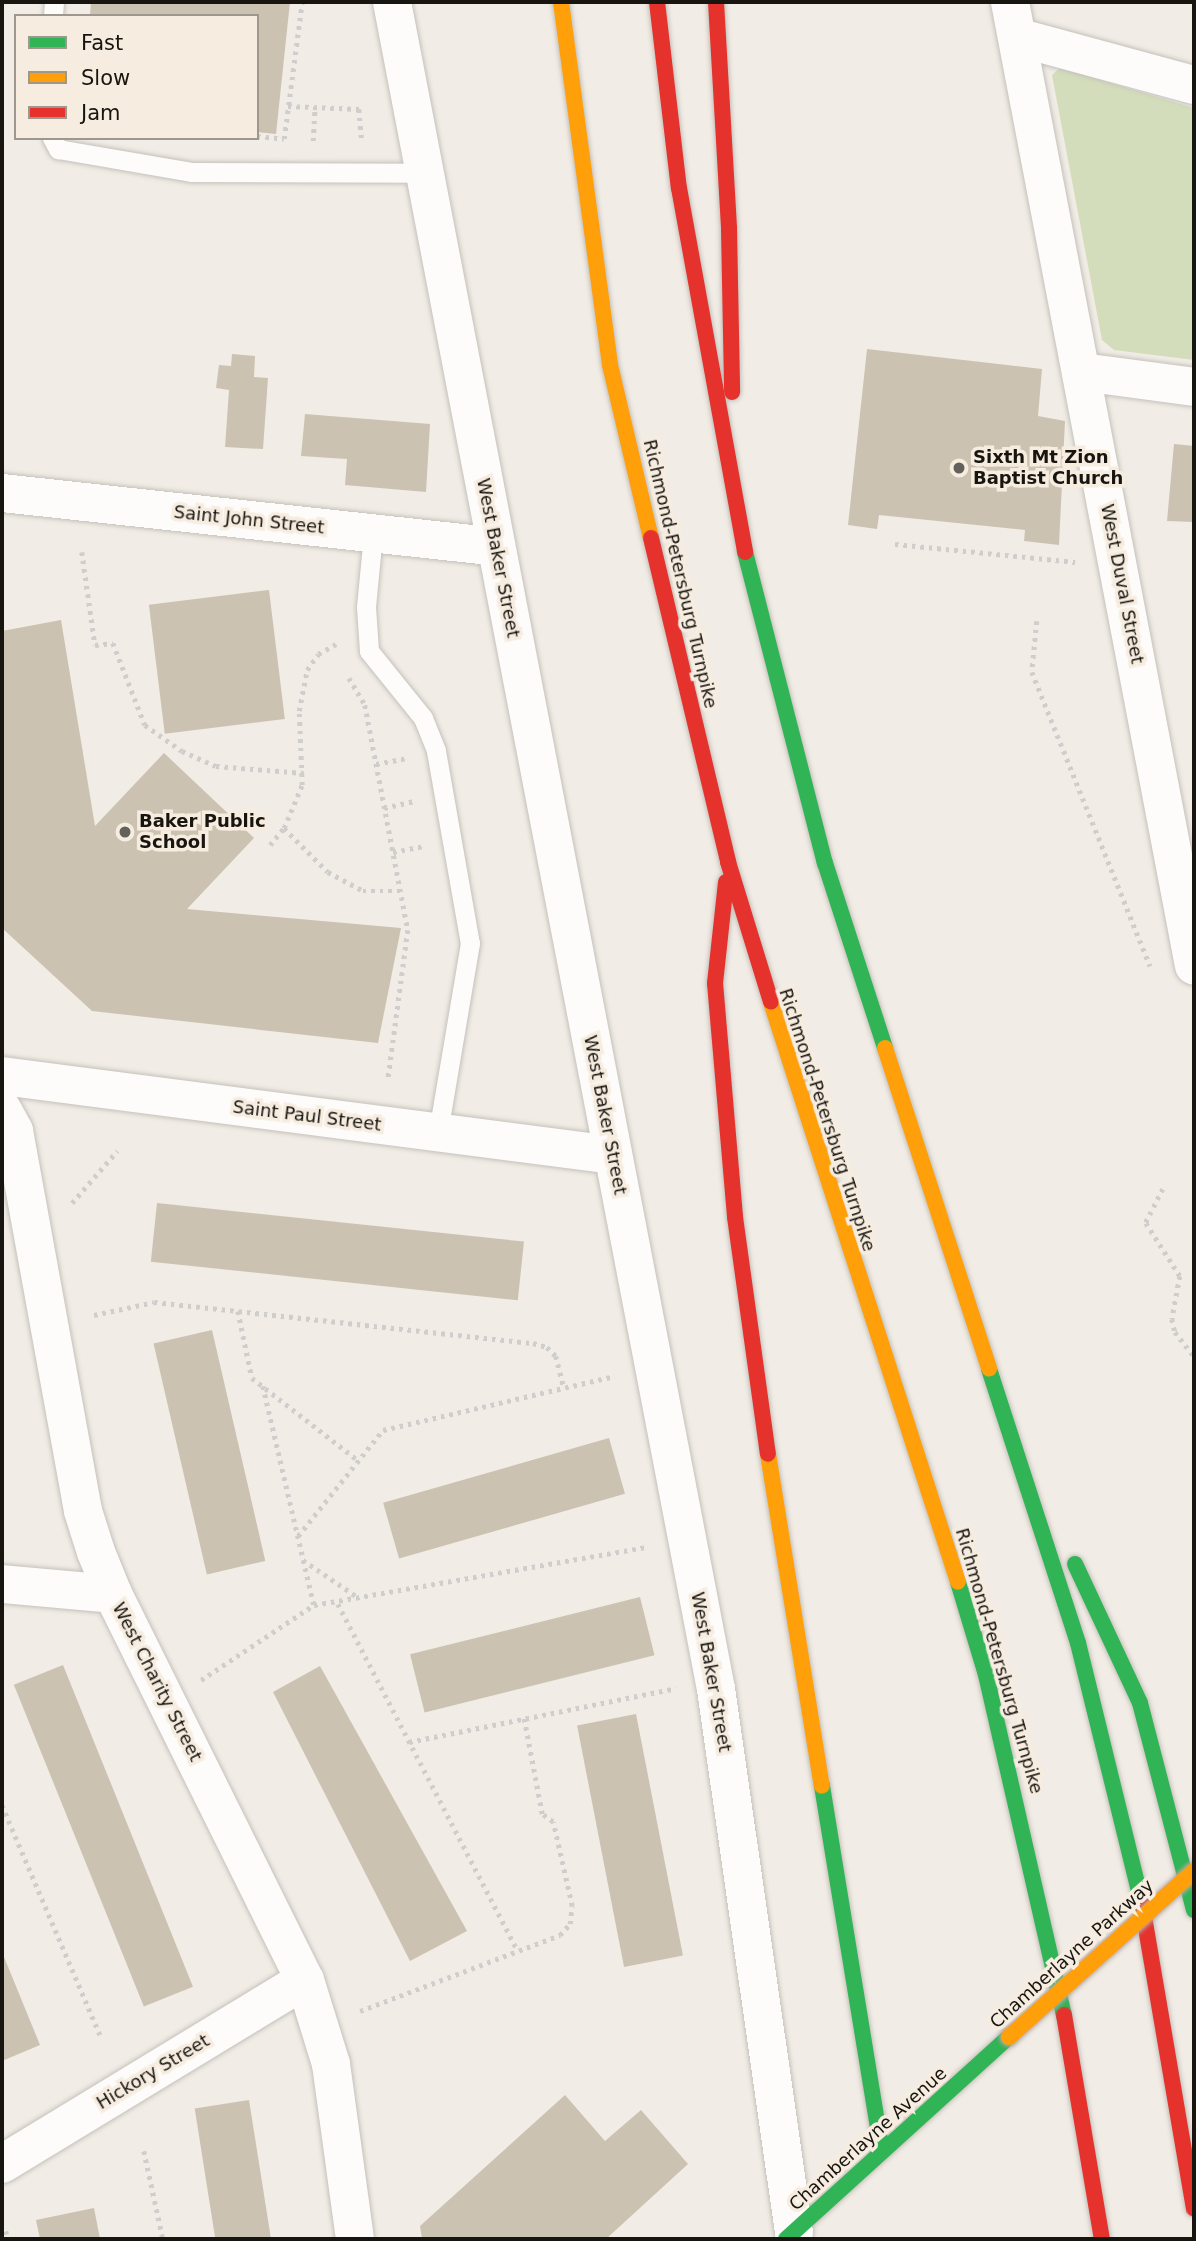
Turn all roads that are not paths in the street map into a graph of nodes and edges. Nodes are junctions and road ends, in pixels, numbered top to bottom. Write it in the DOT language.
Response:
graph roads {
  1 [pos="392,2"];
  2 [pos="561,2"];
  3 [pos="657,2"];
  4 [pos="716,2"];
  5 [pos="1014,19"];
  6 [pos="1194,85"];
  7 [pos="53,140"];
  8 [pos="425,173"];
  9 [pos="1082,372"];
  10 [pos="1194,387"];
  11 [pos="2,493"];
  12 [pos="733,500"];
  13 [pos="373,534"];
  14 [pos="496,547"];
  15 [pos="1184,860"];
  16 [pos="729,862"];
  17 [pos="1194,967"];
  18 [pos="2,1076"];
  19 [pos="2,1109"];
  20 [pos="438,1132"];
  21 [pos="613,1155"];
  22 [pos="1010,1422"];
  23 [pos="2,1584"];
  24 [pos="113,1594"];
  25 [pos="1194,1871"];
  26 [pos="1194,1910"];
  27 [pos="305,1980"];
  28 [pos="975,2067"];
  29 [pos="882,2151"];
  30 [pos="2,2164"];
  31 [pos="1194,2208"];
  32 [pos="792,2237"];
  33 [pos="355,2239"];
  34 [pos="1102,2239"];
  1 -- 8 [label="street, West Baker Street"];
  2 -- 16 [label="main road, Richmond-Petersburg Turnpike"];
  3 -- 12 [label="main road"];
  4 -- 12 [label="main road"];
  5 -- 6 [label="street"];
  5 -- 9 [label="street, West Duval Street"];
  7 -- 8 [label="lane"];
  8 -- 14 [label="street, West Baker Street"];
  9 -- 10 [label="street"];
  9 -- 15 [label="street, West Duval Street"];
  11 -- 13 [label="street, Saint John Street"];
  12 -- 22 [label="main road"];
  13 -- 14 [label="street, Saint John Street"];
  13 -- 20 [label="lane"];
  14 -- 21 [label="street, West Baker Street"];
  15 -- 17 [label="street, West Duval Street"];
  16 -- 29 [label="main road"];
  16 -- 34 [label="main road, Richmond-Petersburg Turnpike"];
  18 -- 20 [label="street, Saint Paul Street"];
  19 -- 24 [label="street, West Charity Street"];
  20 -- 21 [label="street, Saint Paul Street"];
  21 -- 32 [label="street, West Baker Street"];
  22 -- 26 [label="main road"];
  22 -- 31 [label="main road"];
  23 -- 24 [label="street"];
  24 -- 27 [label="street, West Charity Street"];
  25 -- 28 [label="main road, Chamberlayne Parkway, bridge"];
  27 -- 30 [label="street, Hickory Street"];
  27 -- 33 [label="street, West Charity Street"];
  28 -- 29 [label="main road, Chamberlayne Avenue"];
  29 -- 32 [label="main road, Chamberlayne Avenue"];
}
